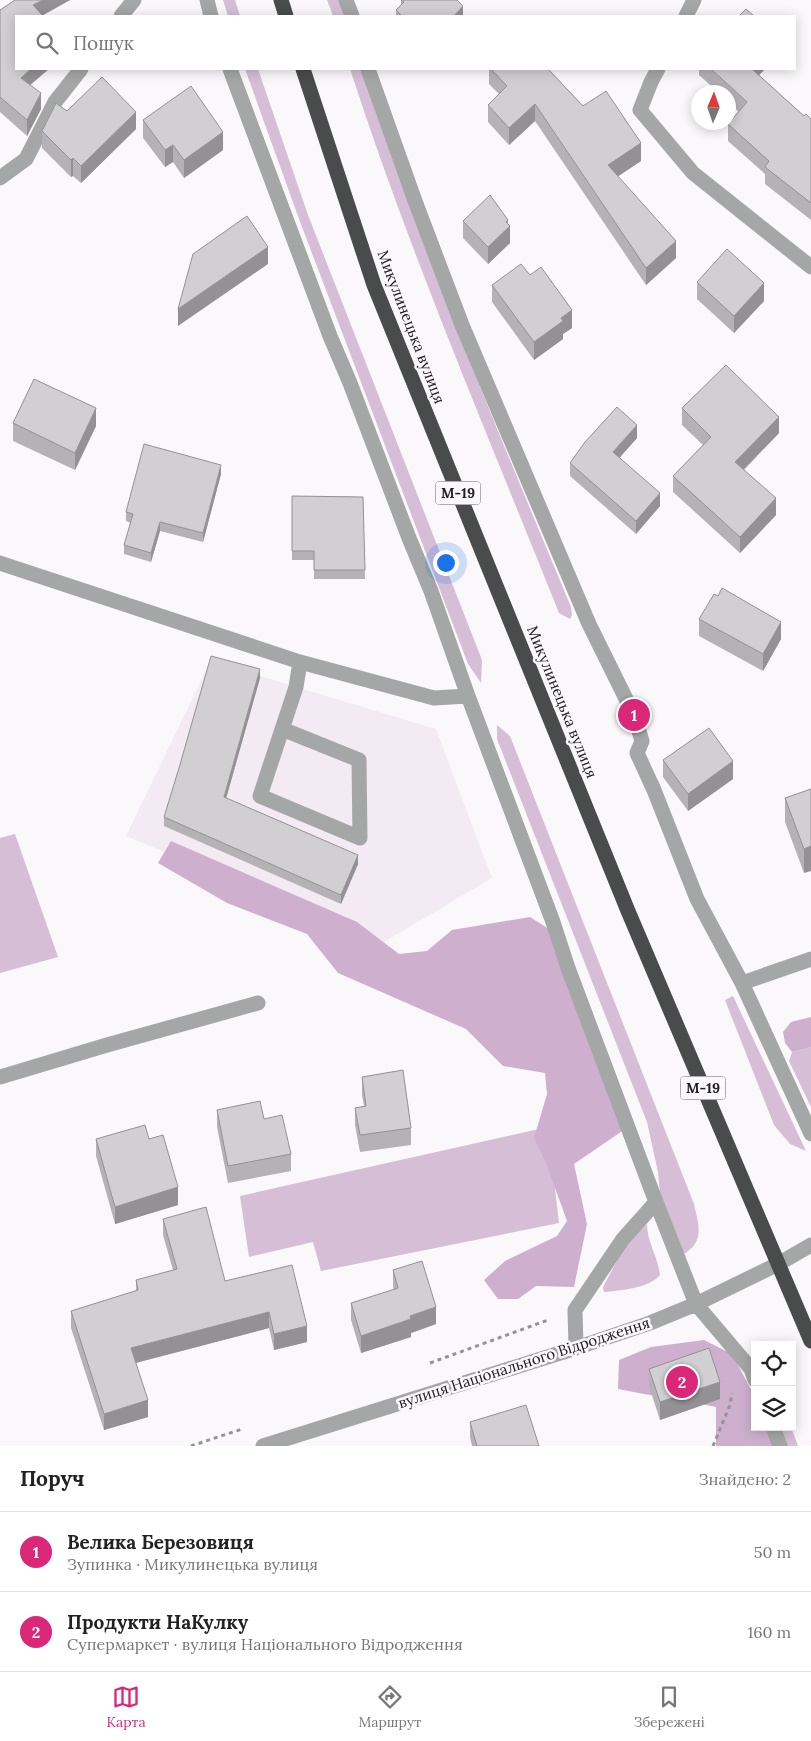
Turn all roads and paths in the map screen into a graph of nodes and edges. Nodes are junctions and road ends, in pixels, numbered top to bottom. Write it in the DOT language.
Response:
graph roads {
  1 [pos="134,0"];
  2 [pos="207,0"];
  3 [pos="281,0"];
  4 [pos="346,0"];
  5 [pos="694,0"];
  6 [pos="122,15"];
  7 [pos="211,15"];
  8 [pos="286,15"];
  9 [pos="352,15"];
  10 [pos="686,15"];
  11 [pos="80,70"];
  12 [pos="230,70"];
  13 [pos="304,70"];
  14 [pos="368,70"];
  15 [pos="658,70"];
  16 [pos="0,178"];
  17 [pos="811,267"];
  18 [pos="0,563"];
  19 [pos="300,662"];
  20 [pos="468,696"];
  21 [pos="282,729"];
  22 [pos="811,959"];
  23 [pos="742,984"];
  24 [pos="258,1003"];
  25 [pos="0,1077"];
  26 [pos="811,1134"];
  27 [pos="656,1202"];
  28 [pos="811,1245"];
  29 [pos="778,1264"];
  30 [pos="696,1304"];
  31 [pos="811,1341"];
  32 [pos="576,1348"];
  33 [pos="751,1369"];
  34 [pos="751,1376"];
  35 [pos="774,1431"];
  36 [pos="263,1446"];
  37 [pos="713,1446"];
  38 [pos="780,1446"];
  1 -- 6 [label="street"];
  2 -- 7 [label="street"];
  3 -- 8 [label="highway"];
  4 -- 9 [label="street"];
  5 -- 10 [label="street"];
  11 -- 16 [label="street"];
  12 -- 20 [label="street"];
  13 -- 29 [label="highway, Микулинецька вулиця / М-19"];
  14 -- 23 [label="street"];
  15 -- 17 [label="street"];
  18 -- 19 [label="street"];
  19 -- 20 [label="street"];
  19 -- 21 [label="street"];
  20 -- 27 [label="street"];
  21 -- 21 [label="street"];
  22 -- 23 [label="street"];
  23 -- 26 [label="street"];
  24 -- 25 [label="street"];
  27 -- 30 [label="street"];
  27 -- 32 [label="street"];
  28 -- 29 [label="street, вулиця Національного Відродження"];
  29 -- 30 [label="street, вулиця Національного Відродження"];
  29 -- 31 [label="highway, Микулинецька вулиця / М-19"];
  30 -- 32 [label="street, вулиця Національного Відродження"];
  30 -- 33 [label="street"];
  32 -- 36 [label="street, вулиця Національного Відродження"];
  34 -- 37 [label="path"];
  35 -- 38 [label="street"];
}
